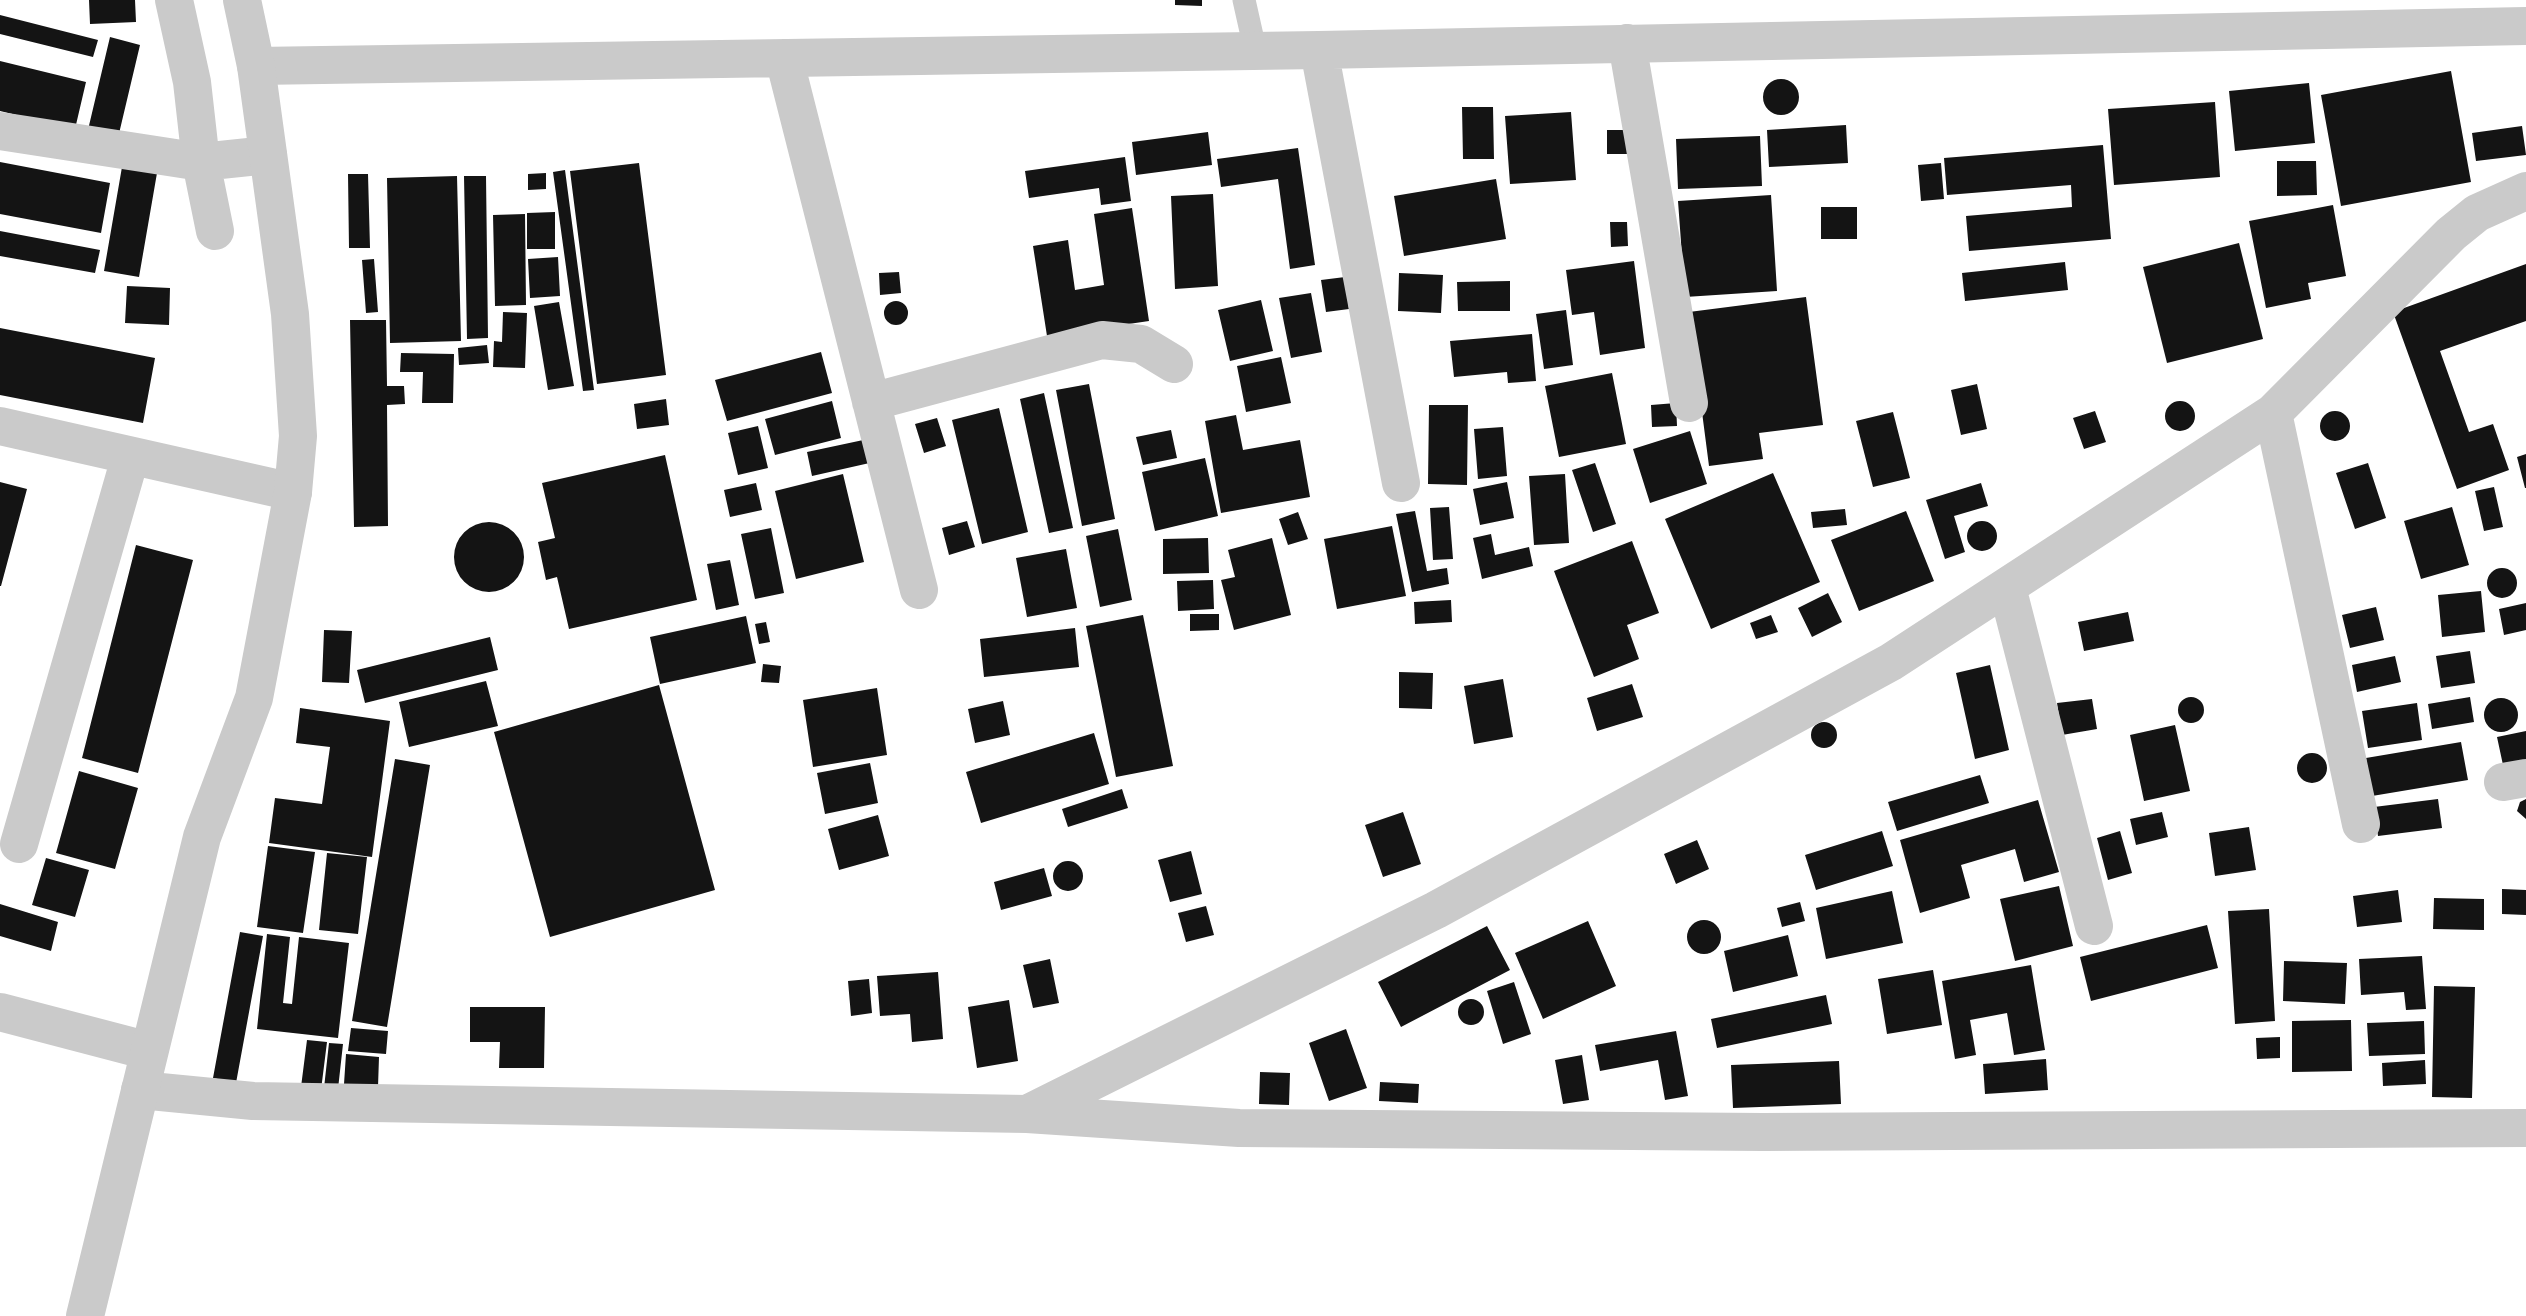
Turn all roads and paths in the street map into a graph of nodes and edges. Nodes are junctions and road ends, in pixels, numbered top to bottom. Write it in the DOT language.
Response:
graph roads {
  1 [pos="174,0"];
  2 [pos="242,0"];
  3 [pos="1244,0"];
  4 [pos="2526,26"];
  5 [pos="1627,43"];
  6 [pos="1255,49"];
  7 [pos="1319,50"];
  8 [pos="784,58"];
  9 [pos="256,66"];
  10 [pos="0,131"];
  11 [pos="268,155"];
  12 [pos="201,162"];
  13 [pos="2526,191"];
  14 [pos="215,231"];
  15 [pos="1174,364"];
  16 [pos="871,402"];
  17 [pos="1689,403"];
  18 [pos="2273,413"];
  19 [pos="0,426"];
  20 [pos="130,458"];
  21 [pos="1401,482"];
  22 [pos="293,492"];
  23 [pos="2007,587"];
  24 [pos="919,590"];
  25 [pos="2361,824"];
  26 [pos="19,844"];
  27 [pos="2095,926"];
  28 [pos="0,1012"];
  29 [pos="149,1051"];
  30 [pos="140,1090"];
  31 [pos="1027,1114"];
  32 [pos="2526,1128"];
  33 [pos="85,1316"];
  1 -- 12 [label="street"];
  2 -- 9 [label="street"];
  3 -- 6 [label="lane"];
  4 -- 5 [label="street"];
  5 -- 7 [label="street"];
  5 -- 17 [label="street"];
  6 -- 7 [label="street"];
  6 -- 8 [label="street"];
  7 -- 21 [label="street"];
  8 -- 9 [label="street"];
  8 -- 16 [label="street"];
  9 -- 11 [label="street"];
  10 -- 12 [label="street"];
  11 -- 12 [label="street"];
  11 -- 22 [label="street"];
  12 -- 14 [label="street"];
  13 -- 18 [label="street"];
  15 -- 16 [label="street"];
  16 -- 24 [label="street"];
  18 -- 23 [label="street"];
  18 -- 25 [label="street"];
  19 -- 20 [label="street"];
  20 -- 22 [label="street"];
  20 -- 26 [label="street"];
  22 -- 29 [label="street"];
  23 -- 27 [label="street"];
  23 -- 31 [label="street"];
  28 -- 29 [label="street"];
  29 -- 30 [label="street"];
  30 -- 31 [label="street"];
  30 -- 33 [label="street"];
  31 -- 32 [label="street"];
}
